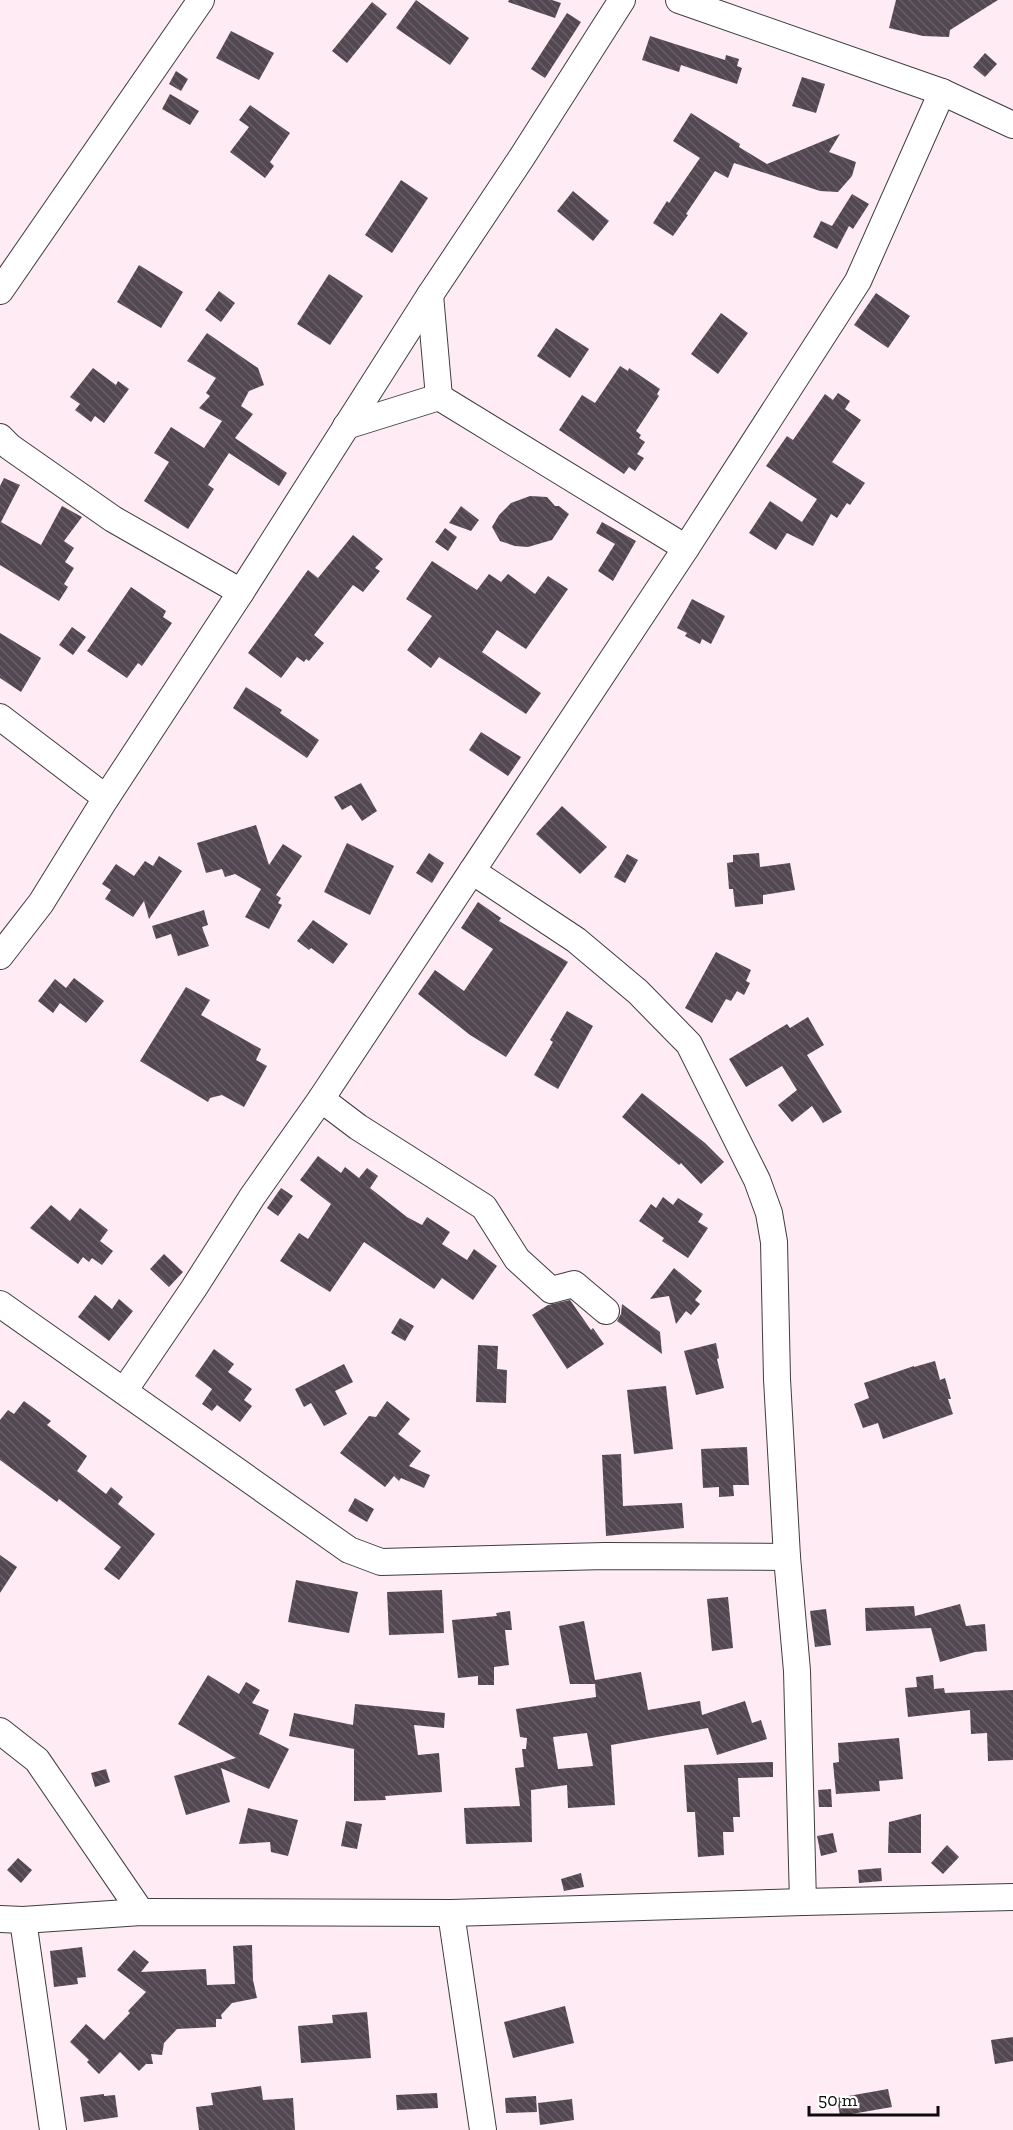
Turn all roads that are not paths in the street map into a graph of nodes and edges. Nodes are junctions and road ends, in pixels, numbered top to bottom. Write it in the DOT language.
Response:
graph roads {
  1 [pos="201,0"];
  2 [pos="622,0"];
  3 [pos="679,0"];
  4 [pos="942,92"];
  5 [pos="1013,125"];
  6 [pos="0,291"];
  7 [pos="430,294"];
  8 [pos="439,397"];
  9 [pos="346,426"];
  10 [pos="0,437"];
  11 [pos="686,548"];
  12 [pos="241,592"];
  13 [pos="0,717"];
  14 [pos="106,798"];
  15 [pos="472,871"];
  16 [pos="0,956"];
  17 [pos="321,1099"];
  18 [pos="0,1304"];
  19 [pos="606,1311"];
  20 [pos="124,1391"];
  21 [pos="787,1557"];
  22 [pos="0,1731"];
  23 [pos="1013,1897"];
  24 [pos="803,1902"];
  25 [pos="141,1912"];
  26 [pos="451,1913"];
  27 [pos="12,1919"];
  28 [pos="53,2130"];
  29 [pos="483,2130"];
  1 -- 6 [label="street"];
  2 -- 7 [label="street"];
  3 -- 4 [label="street"];
  4 -- 5 [label="street"];
  4 -- 11 [label="street"];
  7 -- 8 [label="street"];
  7 -- 9 [label="street"];
  8 -- 9 [label="street"];
  8 -- 11 [label="street"];
  9 -- 12 [label="street"];
  10 -- 12 [label="street"];
  11 -- 15 [label="street"];
  12 -- 14 [label="street"];
  13 -- 14 [label="street"];
  14 -- 16 [label="street"];
  15 -- 17 [label="street"];
  15 -- 21 [label="street"];
  17 -- 19 [label="street"];
  17 -- 20 [label="street"];
  18 -- 20 [label="street"];
  20 -- 21 [label="street"];
  21 -- 24 [label="street"];
  22 -- 25 [label="street"];
  23 -- 24 [label="street"];
  24 -- 26 [label="street"];
  25 -- 26 [label="street"];
  25 -- 27 [label="street"];
  26 -- 29 [label="street"];
  27 -- 28 [label="street"];
}
